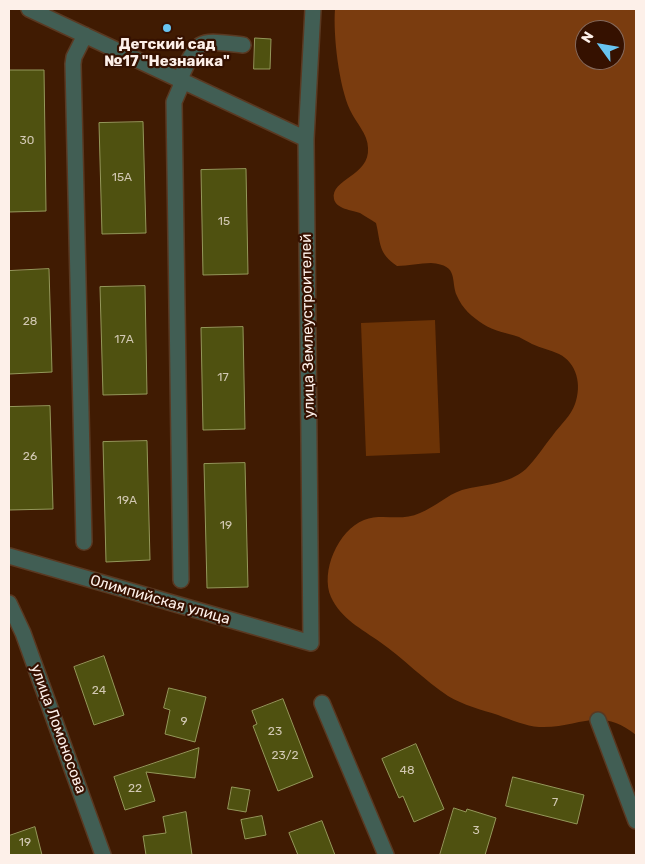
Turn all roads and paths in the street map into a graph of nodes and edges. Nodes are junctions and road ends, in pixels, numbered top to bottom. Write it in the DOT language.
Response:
graph roads {
  1 [pos="29,9"];
  2 [pos="313,9"];
  3 [pos="85,35"];
  4 [pos="243,45"];
  5 [pos="182,80"];
  6 [pos="306,138"];
  7 [pos="84,542"];
  8 [pos="9,556"];
  9 [pos="181,580"];
  10 [pos="9,603"];
  11 [pos="311,643"];
  12 [pos="322,703"];
  13 [pos="598,720"];
  14 [pos="636,821"];
  15 [pos="103,855"];
  16 [pos="386,855"];
  1 -- 3 [label="street"];
  2 -- 6 [label="street, улица Землеустроителей"];
  3 -- 5 [label="street"];
  3 -- 7 [label="street"];
  4 -- 5 [label="street"];
  5 -- 6 [label="street"];
  5 -- 9 [label="street"];
  6 -- 11 [label="street, улица Землеустроителей"];
  8 -- 11 [label="street, Олимпийская улица"];
  10 -- 15 [label="street, улица Ломоносова"];
  12 -- 16 [label="street"];
  13 -- 14 [label="street"];
}
